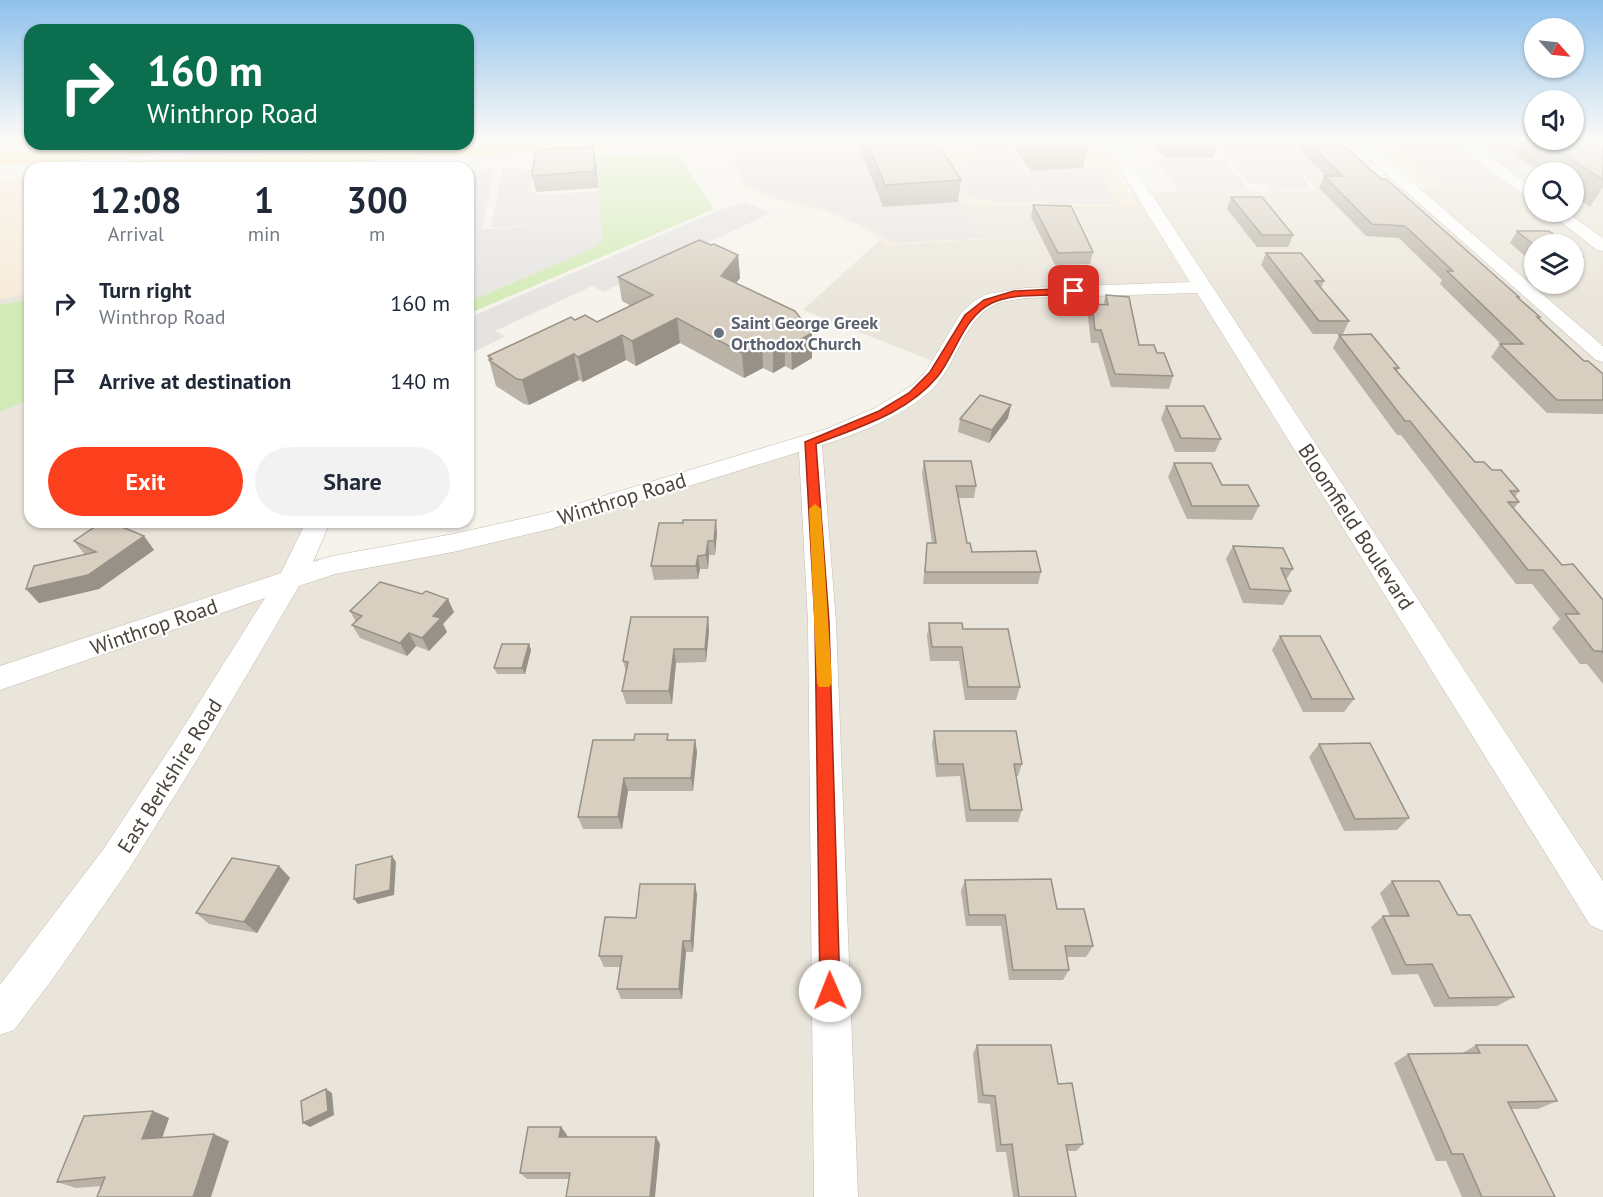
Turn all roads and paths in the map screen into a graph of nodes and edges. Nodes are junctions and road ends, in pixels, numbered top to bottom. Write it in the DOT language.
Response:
graph roads {
  1 [pos="1145,196"];
  2 [pos="1419,196"];
  3 [pos="1570,222"];
  4 [pos="1603,246"];
  5 [pos="1203,287"];
  6 [pos="1603,356"];
  7 [pos="810,442"];
  8 [pos="316,528"];
  9 [pos="290,581"];
  10 [pos="0,678"];
  11 [pos="1603,913"];
  12 [pos="0,1016"];
  13 [pos="836,1197"];
  1 -- 5 [label="street, Bloomfield Boulevard"];
  2 -- 6 [label="street"];
  3 -- 4 [label="street"];
  5 -- 7 [label="street, Winthrop Road"];
  5 -- 11 [label="street, Bloomfield Boulevard"];
  7 -- 9 [label="street, Winthrop Road"];
  7 -- 13 [label="street"];
  8 -- 9 [label="street, East Berkshire Road"];
  9 -- 10 [label="street, Winthrop Road"];
  9 -- 12 [label="street, East Berkshire Road"];
}
